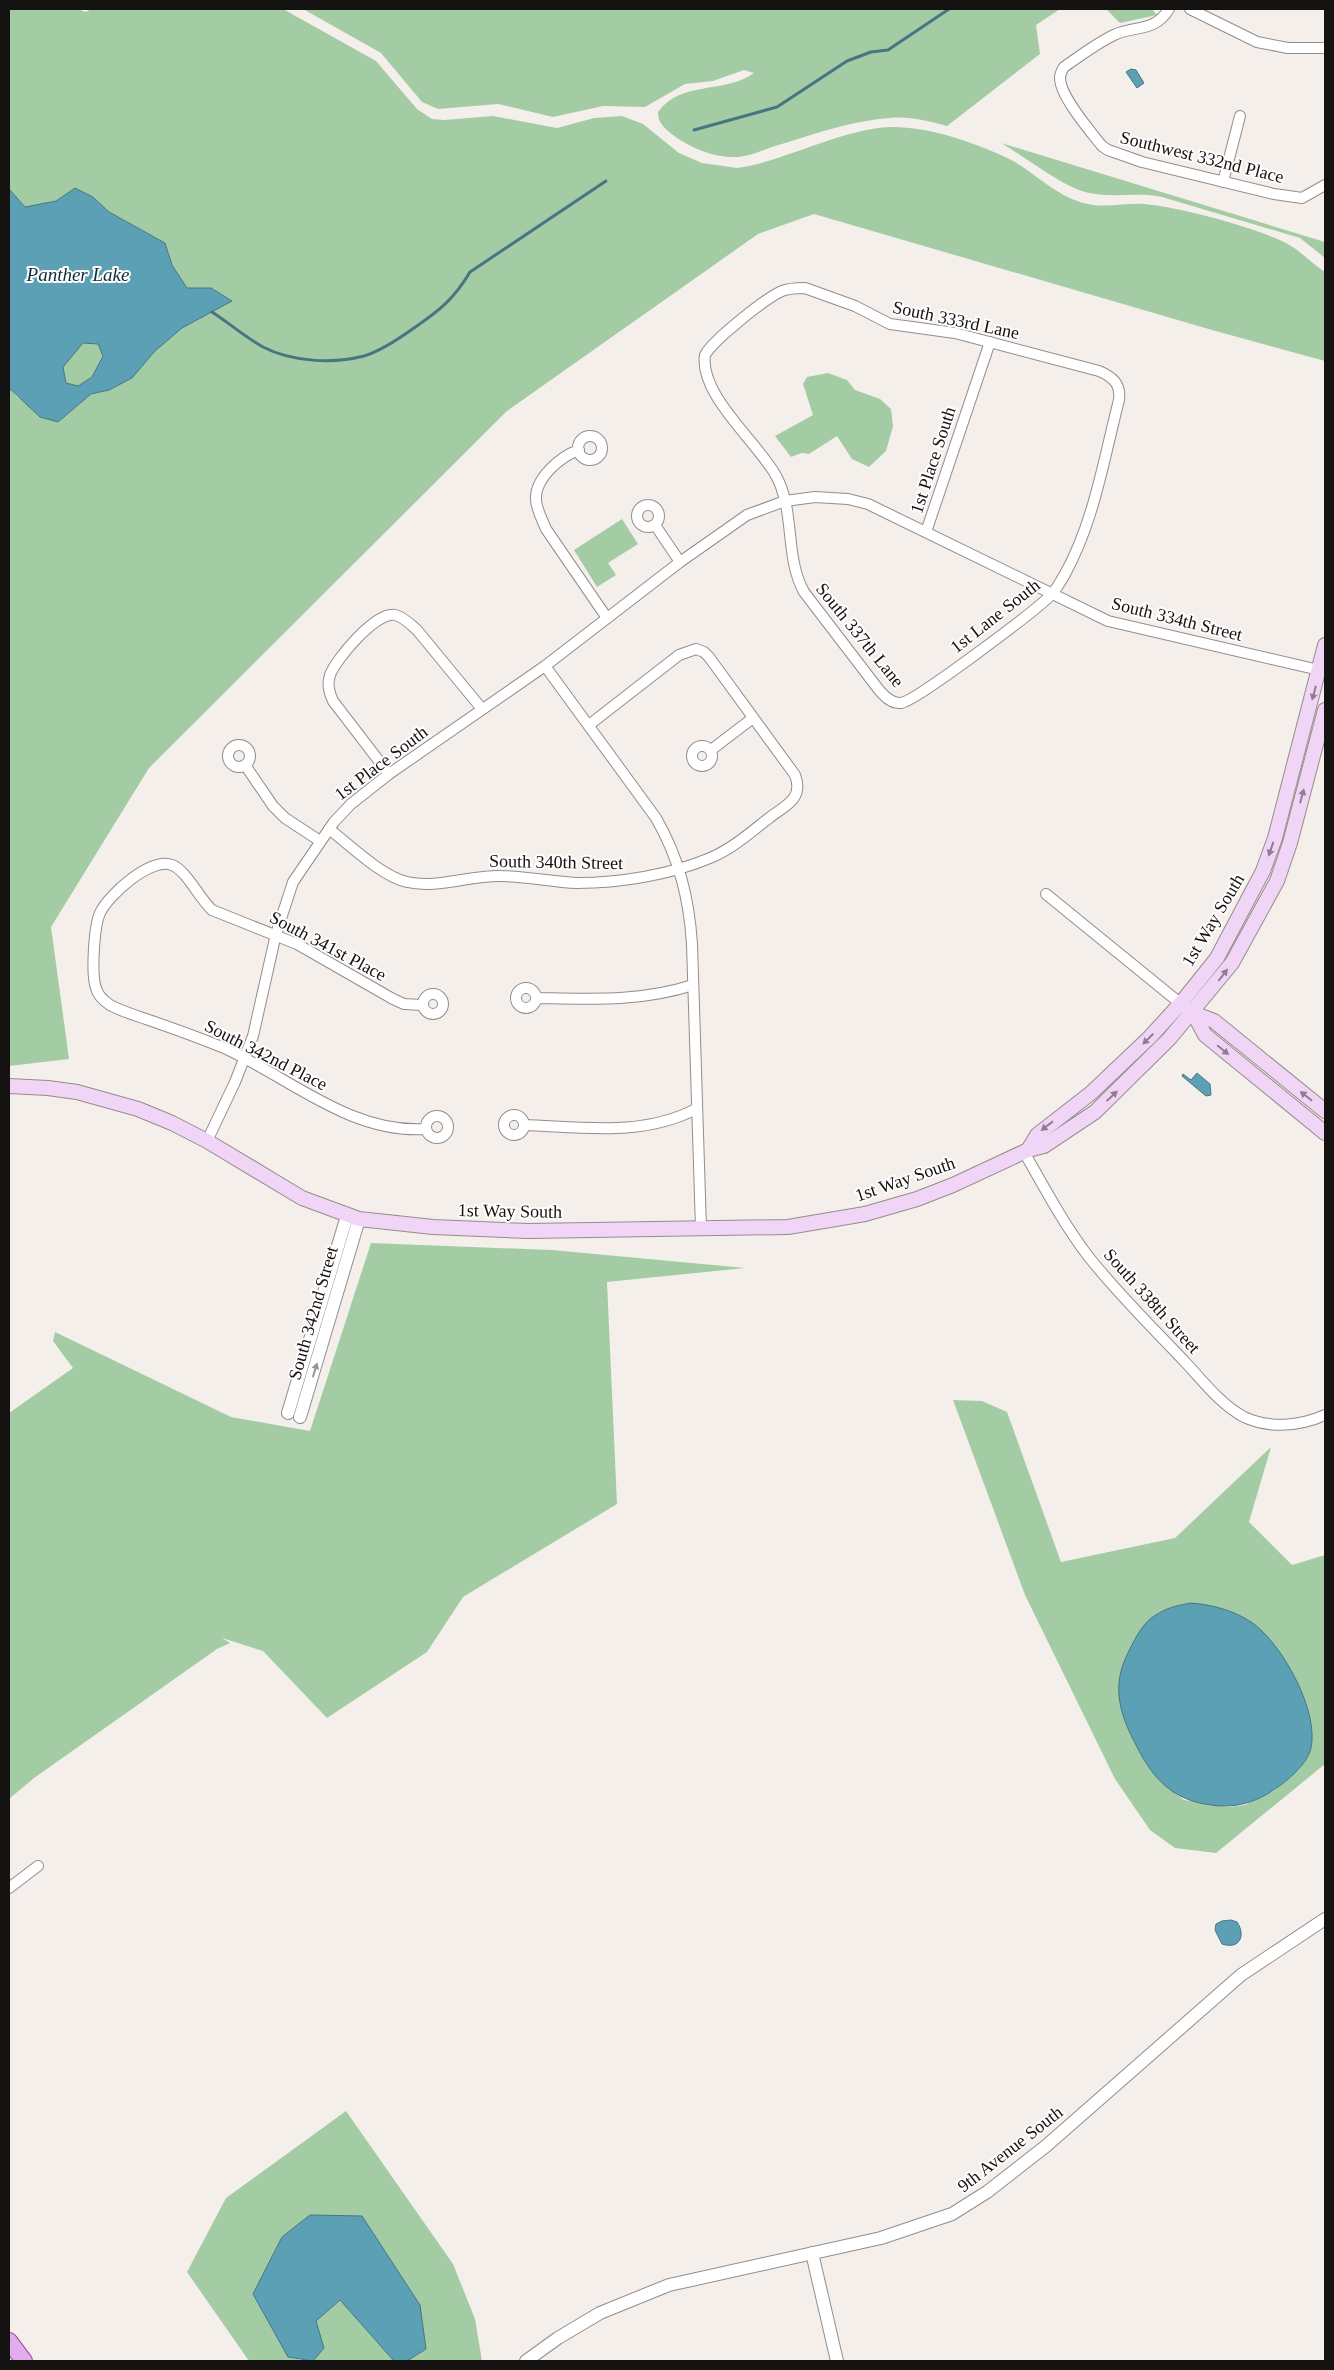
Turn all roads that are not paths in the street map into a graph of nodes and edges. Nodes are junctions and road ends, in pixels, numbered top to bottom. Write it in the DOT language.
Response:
graph roads {
  1 [pos="1169,9"];
  2 [pos="1190,9"];
  3 [pos="1325,48"];
  4 [pos="1240,116"];
  5 [pos="1223,182"];
  6 [pos="1325,185"];
  7 [pos="990,342"];
  8 [pos="704,368"];
  9 [pos="1117,384"];
  10 [pos="578,450"];
  11 [pos="785,501"];
  12 [pos="655,525"];
  13 [pos="926,532"];
  14 [pos="680,562"];
  15 [pos="1053,593"];
  16 [pos="607,618"];
  17 [pos="1325,645"];
  18 [pos="545,666"];
  19 [pos="1318,670"];
  20 [pos="898,703"];
  21 [pos="482,709"];
  22 [pos="1325,710"];
  23 [pos="753,718"];
  24 [pos="588,724"];
  25 [pos="710,750"];
  26 [pos="245,766"];
  27 [pos="389,774"];
  28 [pos="329,828"];
  29 [pos="320,841"];
  30 [pos="679,867"];
  31 [pos="1046,894"];
  32 [pos="96,933"];
  33 [pos="276,934"];
  34 [pos="693,985"];
  35 [pos="536,998"];
  36 [pos="1181,1003"];
  37 [pos="422,1005"];
  38 [pos="1193,1013"];
  39 [pos="245,1059"];
  40 [pos="9,1086"];
  41 [pos="696,1109"];
  42 [pos="1325,1111"];
  43 [pos="524,1125"];
  44 [pos="426,1129"];
  45 [pos="1325,1133"];
  46 [pos="207,1141"];
  47 [pos="1026,1151"];
  48 [pos="353,1218"];
  49 [pos="701,1228"];
  50 [pos="294,1415"];
  51 [pos="1325,1415"];
  52 [pos="38,1866"];
  53 [pos="9,1888"];
  54 [pos="1325,1919"];
  55 [pos="812,2253"];
  56 [pos="9,2340"];
  57 [pos="24,2361"];
  58 [pos="526,2361"];
  59 [pos="838,2361"];
  1 -- 5 [label="street, Southwest 332nd Place"];
  2 -- 3 [label="street"];
  4 -- 5 [label="street"];
  5 -- 6 [label="street, Southwest 332nd Place"];
  7 -- 8 [label="street, South 333rd Lane"];
  7 -- 9 [label="street, South 333rd Lane"];
  7 -- 13 [label="street, 1st Place South"];
  8 -- 11 [label="street, South 337th Lane"];
  9 -- 15 [label="street, 1st Lane South"];
  10 -- 16 [label="street"];
  11 -- 13 [label="street, 1st Place South"];
  11 -- 14 [label="street, 1st Place South"];
  11 -- 20 [label="street, South 337th Lane"];
  12 -- 14 [label="street"];
  13 -- 15 [label="street, South 334th Street"];
  14 -- 16 [label="street, 1st Place South"];
  15 -- 19 [label="street, South 334th Street"];
  15 -- 20 [label="street, 1st Lane South"];
  16 -- 18 [label="street, 1st Place South"];
  17 -- 19 [label="main road, 1st Way South"];
  18 -- 21 [label="street, 1st Place South"];
  18 -- 24 [label="street"];
  19 -- 36 [label="main road, 1st Way South, one-way"];
  21 -- 27 [label="street, 1st Place South"];
  21 -- 27 [label="street"];
  38 -- 22 [label="main road, 1st Way South, one-way"];
  23 -- 24 [label="street"];
  23 -- 25 [label="street"];
  23 -- 30 [label="street, South 340th Street"];
  24 -- 30 [label="street"];
  26 -- 29 [label="street"];
  27 -- 28 [label="street, 1st Place South"];
  28 -- 29 [label="street, 1st Place South"];
  28 -- 30 [label="street, South 340th Street"];
  29 -- 33 [label="street, 1st Place South"];
  30 -- 34 [label="street"];
  31 -- 36 [label="street"];
  32 -- 33 [label="street, South 341st Place"];
  32 -- 39 [label="street, South 342nd Place"];
  33 -- 37 [label="street, South 341st Place"];
  33 -- 39 [label="street, 1st Place South"];
  34 -- 35 [label="street"];
  34 -- 41 [label="street"];
  36 -- 38 [label="street"];
  36 -- 47 [label="main road, 1st Way South, one-way"];
  42 -- 38 [label="main road, one-way"];
  38 -- 45 [label="main road, one-way"];
  47 -- 38 [label="main road, 1st Way South, one-way"];
  39 -- 44 [label="street, South 342nd Place"];
  39 -- 46 [label="street, 1st Place South"];
  40 -- 46 [label="main road, 1st Way South"];
  41 -- 43 [label="street"];
  41 -- 49 [label="street"];
  46 -- 48 [label="main road, 1st Way South"];
  47 -- 49 [label="main road, 1st Way South"];
  47 -- 51 [label="street, South 338th Street"];
  48 -- 49 [label="main road, 1st Way South"];
  48 -- 50 [label="street, South 342nd Street"];
  52 -- 53 [label="street"];
  54 -- 55 [label="street, 9th Avenue South"];
  55 -- 58 [label="street, 9th Avenue South"];
  55 -- 59 [label="street"];
  56 -- 57 [label="main road"];
}
